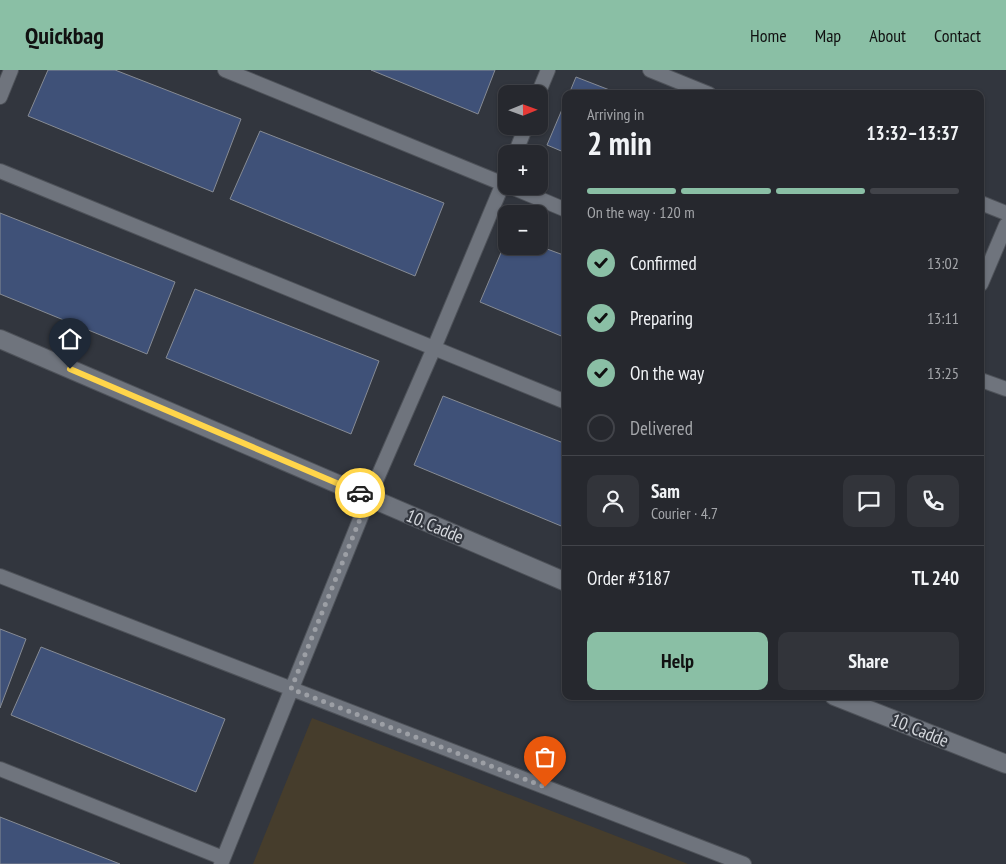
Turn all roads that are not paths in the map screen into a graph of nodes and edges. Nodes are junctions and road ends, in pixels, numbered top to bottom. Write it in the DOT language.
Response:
graph roads {
  1 [pos="11,70"];
  2 [pos="225,70"];
  3 [pos="548,70"];
  4 [pos="650,70"];
  5 [pos="542,85"];
  6 [pos="699,90"];
  7 [pos="0,97"];
  8 [pos="0,171"];
  9 [pos="498,180"];
  10 [pos="501,195"];
  11 [pos="533,195"];
  12 [pos="984,204"];
  13 [pos="562,208"];
  14 [pos="1006,213"];
  15 [pos="1006,225"];
  16 [pos="984,277"];
  17 [pos="0,339"];
  18 [pos="434,348"];
  19 [pos="984,381"];
  20 [pos="1006,389"];
  21 [pos="562,400"];
  22 [pos="369,497"];
  23 [pos="0,576"];
  24 [pos="562,580"];
  25 [pos="291,689"];
  26 [pos="844,700"];
  27 [pos="1006,764"];
  28 [pos="0,769"];
  29 [pos="222,861"];
  30 [pos="744,864"];
  1 -- 7 [label="street"];
  2 -- 9 [label="street"];
  3 -- 5 [label="street"];
  4 -- 6 [label="street"];
  8 -- 18 [label="street"];
  10 -- 18 [label="street"];
  11 -- 13 [label="street"];
  12 -- 14 [label="street"];
  15 -- 16 [label="street"];
  17 -- 22 [label="street, 10. Cadde"];
  18 -- 21 [label="street"];
  18 -- 22 [label="street"];
  19 -- 20 [label="street"];
  22 -- 24 [label="street, 10. Cadde"];
  22 -- 25 [label="street"];
  23 -- 25 [label="street"];
  25 -- 29 [label="street"];
  25 -- 30 [label="street"];
  26 -- 27 [label="street, 10. Cadde"];
  28 -- 29 [label="street"];
}
